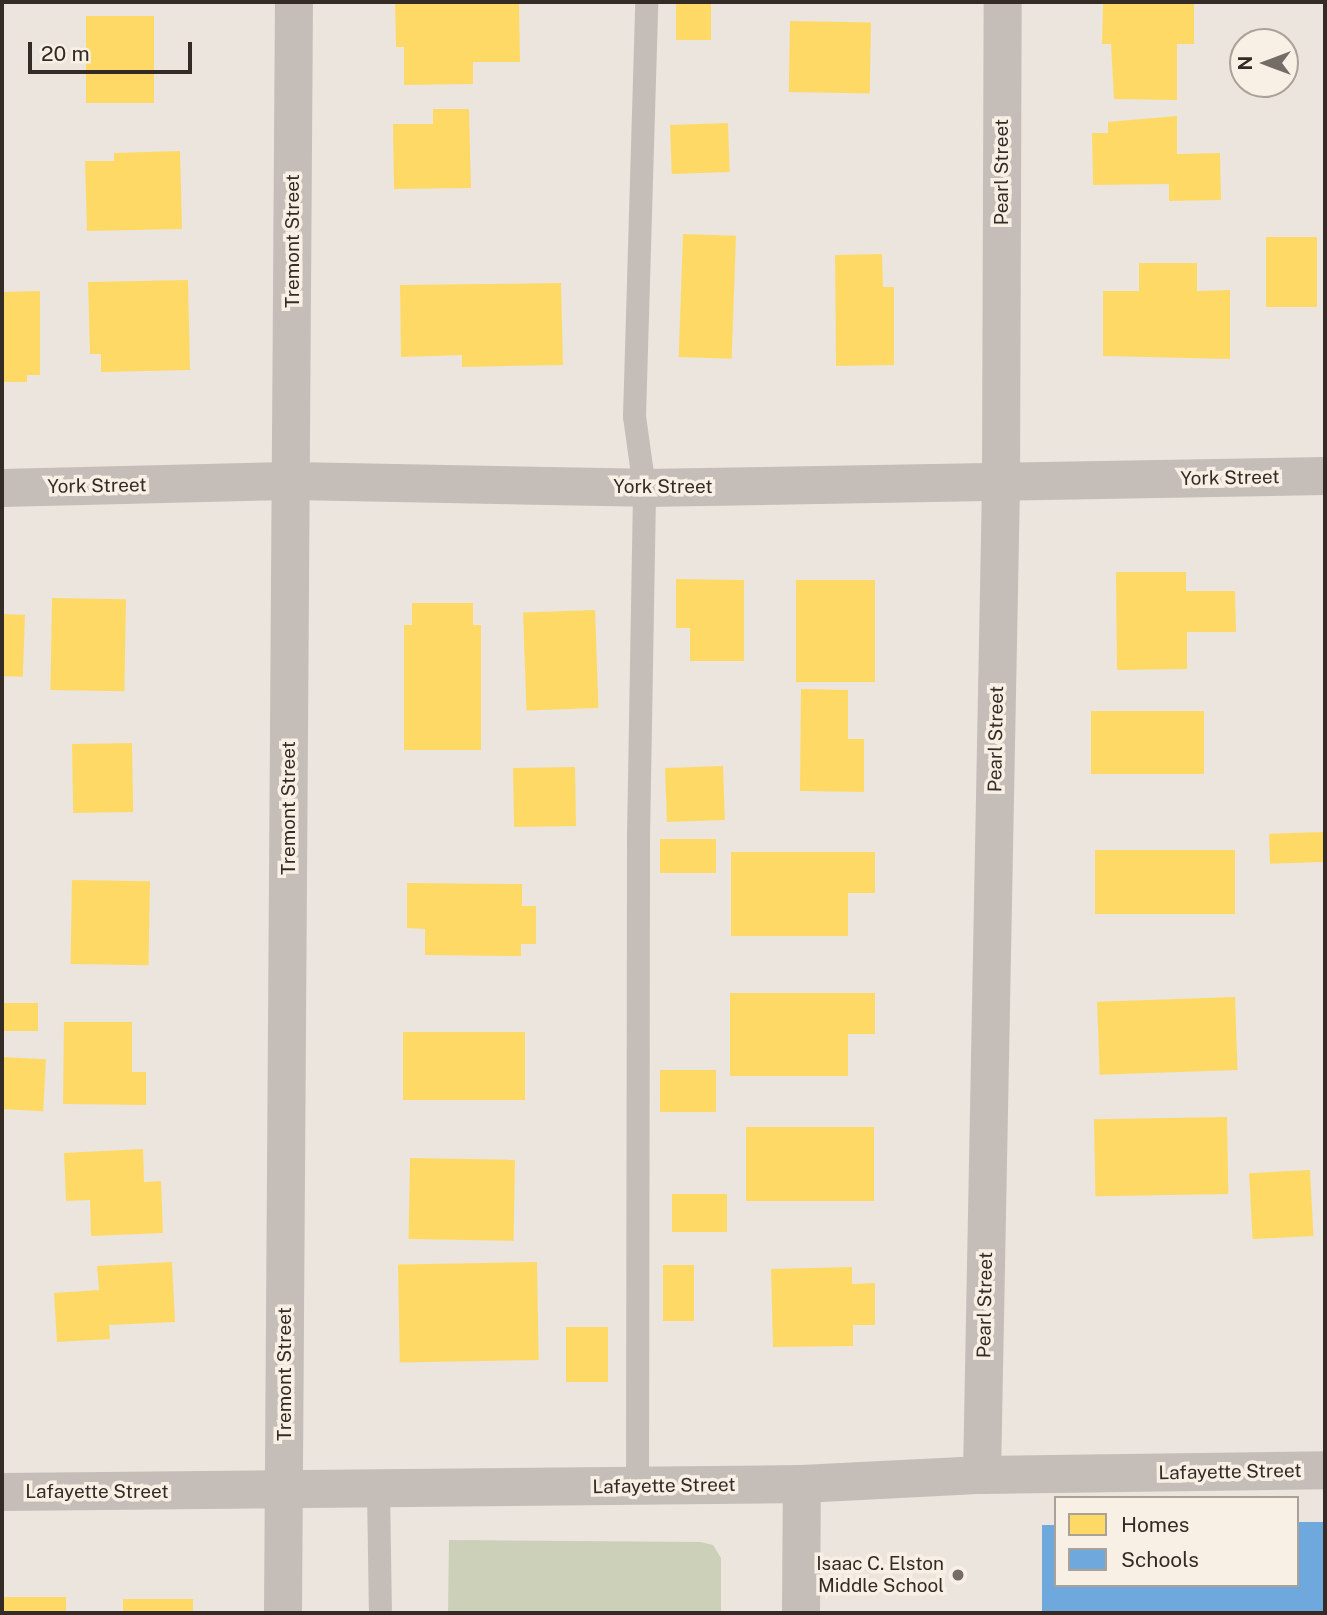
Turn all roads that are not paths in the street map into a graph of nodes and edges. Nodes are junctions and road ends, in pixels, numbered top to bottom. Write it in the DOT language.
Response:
graph roads {
  1 [pos="294,2"];
  2 [pos="646,2"];
  3 [pos="1003,2"];
  4 [pos="1325,476"];
  5 [pos="292,481"];
  6 [pos="1001,481"];
  7 [pos="2,488"];
  8 [pos="644,488"];
  9 [pos="1325,1470"];
  10 [pos="982,1475"];
  11 [pos="802,1484"];
  12 [pos="637,1486"];
  13 [pos="378,1489"];
  14 [pos="284,1490"];
  15 [pos="2,1492"];
  16 [pos="283,1613"];
  17 [pos="380,1613"];
  18 [pos="801,1613"];
  1 -- 5 [label="street, Tremont Street"];
  2 -- 8 [label="lane"];
  3 -- 6 [label="street, Pearl Street"];
  4 -- 6 [label="street, York Street"];
  5 -- 7 [label="street, York Street"];
  5 -- 8 [label="street, York Street"];
  5 -- 14 [label="street, Tremont Street"];
  6 -- 8 [label="street, York Street"];
  6 -- 10 [label="street, Pearl Street"];
  8 -- 12 [label="lane"];
  9 -- 10 [label="street, Lafayette Street"];
  10 -- 11 [label="street, Lafayette Street"];
  11 -- 12 [label="street, Lafayette Street"];
  11 -- 18 [label="street"];
  12 -- 13 [label="street, Lafayette Street"];
  13 -- 14 [label="street, Lafayette Street"];
  13 -- 17 [label="lane"];
  14 -- 15 [label="street, Lafayette Street"];
  14 -- 16 [label="street, Tremont Street"];
}
